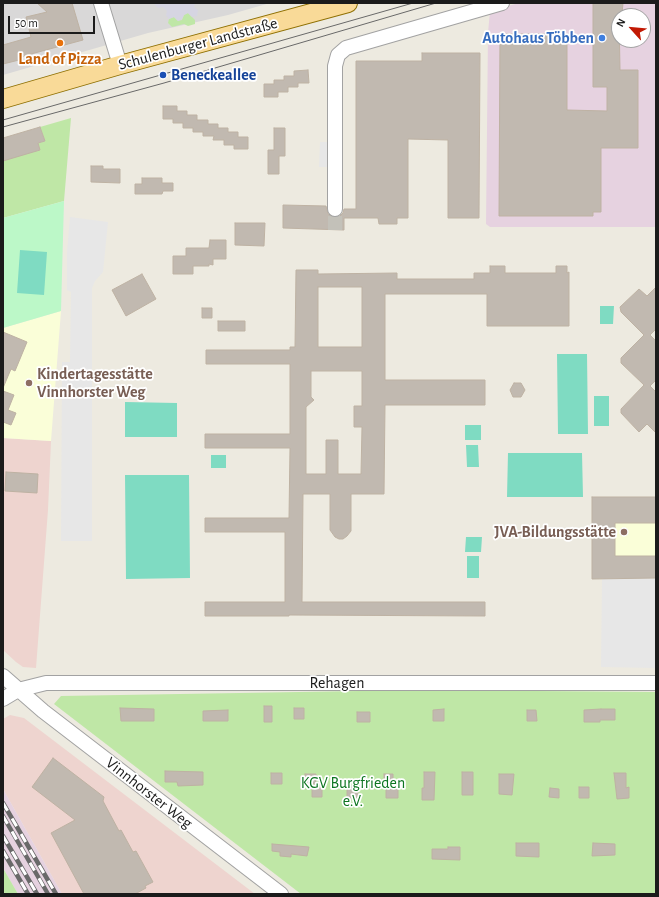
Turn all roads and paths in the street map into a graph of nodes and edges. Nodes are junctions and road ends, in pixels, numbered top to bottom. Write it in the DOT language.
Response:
graph roads {
  1 [pos="101,3"];
  2 [pos="348,3"];
  3 [pos="502,3"];
  4 [pos="120,65"];
  5 [pos="3,99"];
  6 [pos="336,209"];
  7 [pos="3,676"];
  8 [pos="656,683"];
  9 [pos="18,690"];
  10 [pos="3,699"];
  11 [pos="281,894"];
  1 -- 4 [label="street"];
  2 -- 4 [label="main road, Schulenburger Landstraße"];
  3 -- 6 [label="street"];
  4 -- 5 [label="main road, Schulenburger Landstraße"];
  7 -- 9 [label="street, Vinnhorster Weg"];
  8 -- 9 [label="street, Rehagen"];
  9 -- 10 [label="street"];
  9 -- 11 [label="street, Vinnhorster Weg"];
}
